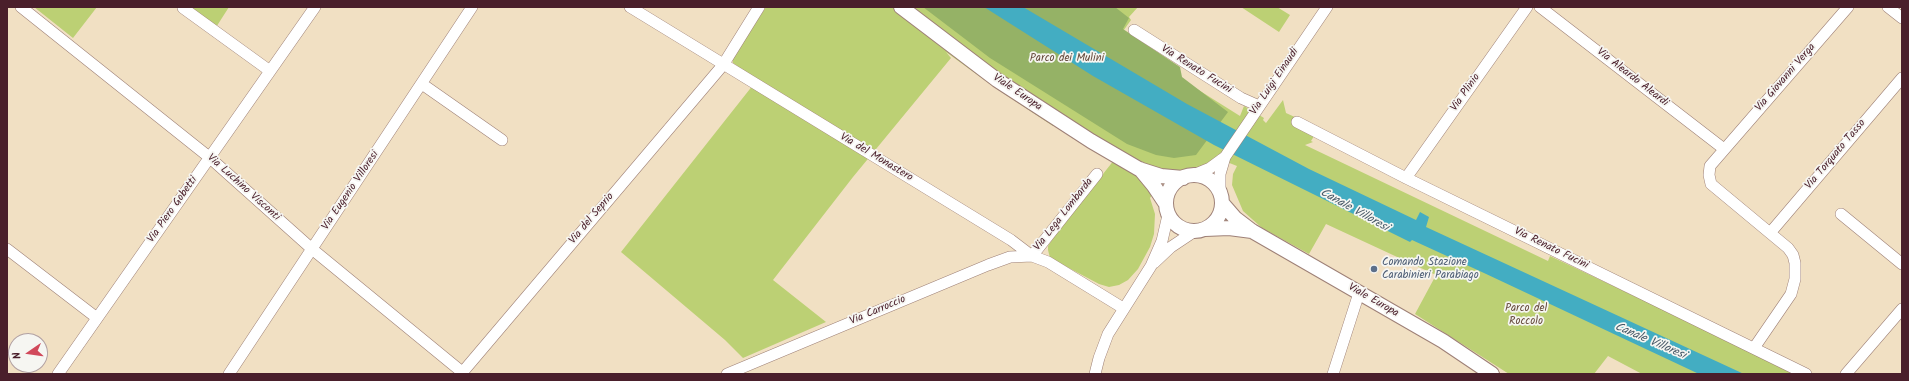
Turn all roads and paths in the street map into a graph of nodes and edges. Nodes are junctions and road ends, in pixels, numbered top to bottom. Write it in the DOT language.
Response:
graph roads {
  1 [pos="21,7"];
  2 [pos="315,7"];
  3 [pos="472,7"];
  4 [pos="630,7"];
  5 [pos="759,7"];
  6 [pos="900,7"];
  7 [pos="1327,7"];
  8 [pos="1527,7"];
  9 [pos="1540,7"];
  10 [pos="1848,7"];
  11 [pos="1888,7"];
  12 [pos="183,8"];
  13 [pos="1902,18"];
  14 [pos="1134,30"];
  15 [pos="723,65"];
  16 [pos="270,72"];
  17 [pos="1902,78"];
  18 [pos="422,84"];
  19 [pos="1259,106"];
  20 [pos="1297,122"];
  21 [pos="502,140"];
  22 [pos="1724,149"];
  23 [pos="209,157"];
  24 [pos="1225,157"];
  25 [pos="1140,169"];
  26 [pos="1097,174"];
  27 [pos="1188,177"];
  28 [pos="1406,178"];
  29 [pos="1221,197"];
  30 [pos="1167,209"];
  31 [pos="1841,214"];
  32 [pos="1200,230"];
  33 [pos="1252,231"];
  34 [pos="1770,233"];
  35 [pos="7,249"];
  36 [pos="312,249"];
  37 [pos="1032,256"];
  38 [pos="1902,264"];
  39 [pos="1151,266"];
  40 [pos="1359,293"];
  41 [pos="1123,308"];
  42 [pos="1902,309"];
  43 [pos="97,318"];
  44 [pos="1754,348"];
  45 [pos="462,373"];
  46 [pos="58,374"];
  47 [pos="229,374"];
  48 [pos="727,374"];
  49 [pos="1095,374"];
  50 [pos="1333,374"];
  51 [pos="1492,374"];
  52 [pos="1806,374"];
  53 [pos="1846,374"];
  1 -- 23 [label="street, Via Luchino Visconti"];
  2 -- 16 [label="street, Via Piero Gobetti"];
  3 -- 18 [label="street, Via Eugenio Villoresi"];
  4 -- 15 [label="street, Via del Monastero"];
  5 -- 15 [label="street, Via del Seprio"];
  6 -- 25 [label="street, Viale Europa"];
  7 -- 19 [label="street, Via Luigi Einaudi"];
  8 -- 28 [label="street, Via Plinio"];
  9 -- 22 [label="street, Via Aleardo Aleardi"];
  10 -- 22 [label="street, Via Giovanni Verga"];
  11 -- 13 [label="street"];
  12 -- 16 [label="street"];
  14 -- 19 [label="street, Via Renato Fucini"];
  15 -- 37 [label="street, Via del Monastero"];
  15 -- 45 [label="street, Via del Seprio"];
  16 -- 23 [label="street, Via Piero Gobetti"];
  17 -- 34 [label="street, Via Torquato Tasso"];
  18 -- 21 [label="street"];
  18 -- 36 [label="street, Via Eugenio Villoresi"];
  19 -- 24 [label="street, Via Luigi Einaudi"];
  20 -- 28 [label="street, Via Renato Fucini"];
  22 -- 34 [label="street"];
  23 -- 36 [label="street, Via Luchino Visconti"];
  23 -- 43 [label="street, Via Piero Gobetti"];
  24 -- 27 [label="street, Via Luigi Einaudi"];
  24 -- 29 [label="street, Via Luigi Einaudi"];
  25 -- 27 [label="street, Viale Europa"];
  25 -- 30 [label="street, Viale Europa"];
  26 -- 37 [label="street, Via Lega Lombarda"];
  27 -- 29 [label="street, Viale Europa"];
  27 -- 30 [label="street"];
  28 -- 44 [label="street, Via Renato Fucini"];
  29 -- 32 [label="street"];
  29 -- 33 [label="street, Viale Europa"];
  30 -- 32 [label="street, Viale Europa"];
  30 -- 39 [label="street"];
  31 -- 38 [label="street"];
  32 -- 33 [label="street, Viale Europa"];
  32 -- 39 [label="street"];
  33 -- 40 [label="street, Viale Europa"];
  34 -- 44 [label="street"];
  35 -- 43 [label="street"];
  36 -- 45 [label="street, Via Luchino Visconti"];
  36 -- 47 [label="street, Via Eugenio Villoresi"];
  37 -- 41 [label="street, Via del Monastero"];
  37 -- 48 [label="street, Via Carroccio"];
  39 -- 41 [label="street"];
  40 -- 50 [label="street"];
  40 -- 51 [label="street, Viale Europa"];
  41 -- 49 [label="street"];
  42 -- 53 [label="street"];
  43 -- 46 [label="street, Via Piero Gobetti"];
  44 -- 52 [label="street, Via Renato Fucini"];
}
